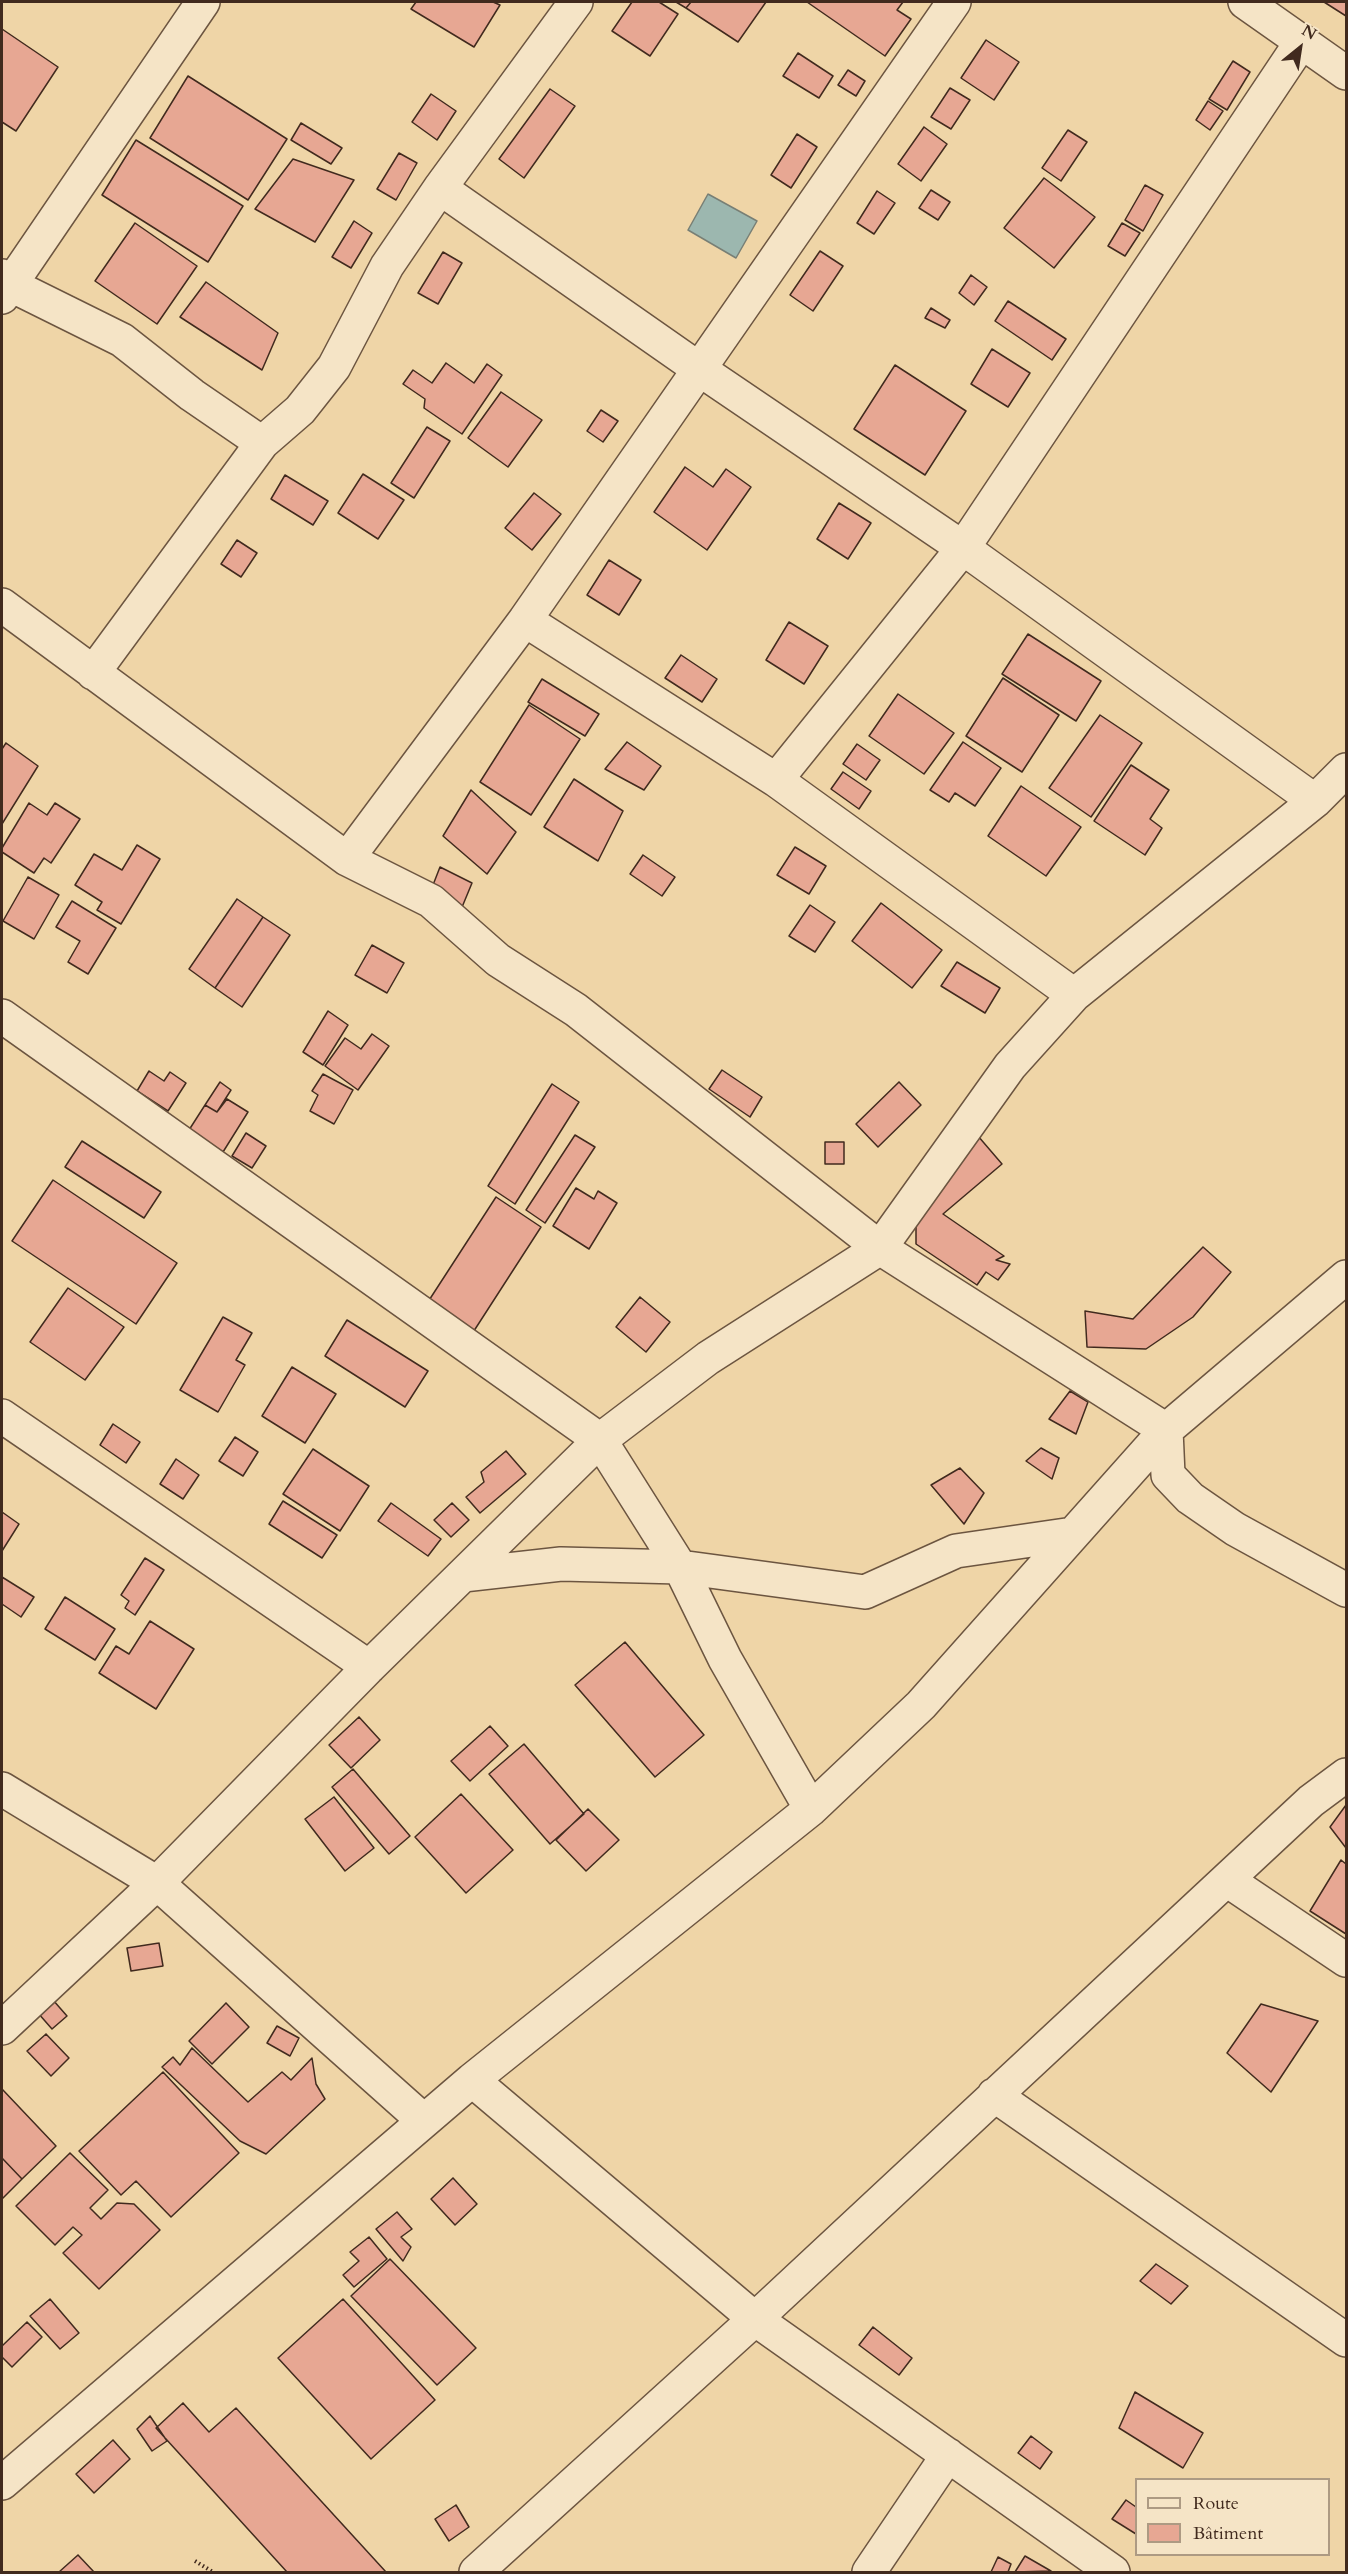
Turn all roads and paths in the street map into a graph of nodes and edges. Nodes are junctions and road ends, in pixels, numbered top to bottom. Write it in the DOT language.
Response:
graph roads {
  1 [pos="203,2"];
  2 [pos="576,2"];
  3 [pos="954,2"];
  4 [pos="1245,2"];
  5 [pos="1302,41"];
  6 [pos="1347,73"];
  7 [pos="440,188"];
  8 [pos="5,286"];
  9 [pos="699,369"];
  10 [pos="262,443"];
  11 [pos="963,548"];
  12 [pos="2,605"];
  13 [pos="525,620"];
  14 [pos="93,673"];
  15 [pos="1347,770"];
  16 [pos="776,780"];
  17 [pos="1315,801"];
  18 [pos="346,859"];
  19 [pos="1074,995"];
  20 [pos="2,1016"];
  21 [pos="880,1248"];
  22 [pos="1347,1277"];
  23 [pos="2,1416"];
  24 [pos="1166,1430"];
  25 [pos="600,1440"];
  26 [pos="1073,1534"];
  27 [pos="680,1568"];
  28 [pos="463,1575"];
  29 [pos="1347,1590"];
  30 [pos="369,1667"];
  31 [pos="1347,1775"];
  32 [pos="2,1789"];
  33 [pos="811,1809"];
  34 [pos="1227,1880"];
  35 [pos="157,1883"];
  36 [pos="1347,1960"];
  37 [pos="2,2028"];
  38 [pos="472,2080"];
  39 [pos="994,2095"];
  40 [pos="424,2121"];
  41 [pos="755,2319"];
  42 [pos="1347,2340"];
  43 [pos="948,2455"];
  44 [pos="2,2483"];
  45 [pos="195,2561"];
  46 [pos="213,2572"];
  47 [pos="476,2572"];
  48 [pos="869,2572"];
  49 [pos="1113,2572"];
  1 -- 8 [label="street"];
  2 -- 7 [label="street"];
  3 -- 9 [label="street"];
  4 -- 5 [label="street"];
  5 -- 6 [label="street"];
  5 -- 11 [label="street"];
  7 -- 9 [label="street"];
  7 -- 10 [label="street"];
  8 -- 10 [label="street"];
  9 -- 11 [label="street"];
  9 -- 13 [label="street"];
  10 -- 14 [label="street"];
  11 -- 16 [label="street"];
  11 -- 17 [label="street"];
  12 -- 14 [label="street"];
  13 -- 16 [label="street"];
  13 -- 18 [label="street"];
  14 -- 18 [label="street"];
  15 -- 17 [label="street"];
  16 -- 19 [label="street"];
  17 -- 19 [label="street"];
  18 -- 21 [label="street"];
  19 -- 21 [label="street"];
  20 -- 25 [label="street"];
  21 -- 24 [label="street"];
  21 -- 25 [label="street"];
  22 -- 24 [label="street"];
  23 -- 30 [label="street"];
  24 -- 26 [label="street"];
  24 -- 29 [label="street"];
  25 -- 27 [label="street"];
  25 -- 28 [label="street"];
  26 -- 27 [label="street"];
  26 -- 33 [label="street"];
  27 -- 28 [label="street"];
  27 -- 33 [label="street"];
  28 -- 30 [label="street"];
  30 -- 35 [label="street"];
  31 -- 34 [label="street"];
  32 -- 35 [label="street"];
  33 -- 38 [label="street"];
  34 -- 36 [label="street"];
  34 -- 39 [label="street"];
  35 -- 37 [label="street"];
  35 -- 40 [label="street"];
  38 -- 40 [label="street"];
  38 -- 41 [label="street"];
  39 -- 41 [label="street"];
  39 -- 42 [label="street"];
  40 -- 44 [label="street"];
  41 -- 43 [label="street"];
  41 -- 47 [label="street"];
  43 -- 48 [label="street"];
  43 -- 49 [label="street"];
  45 -- 46 [label="path"];
}
